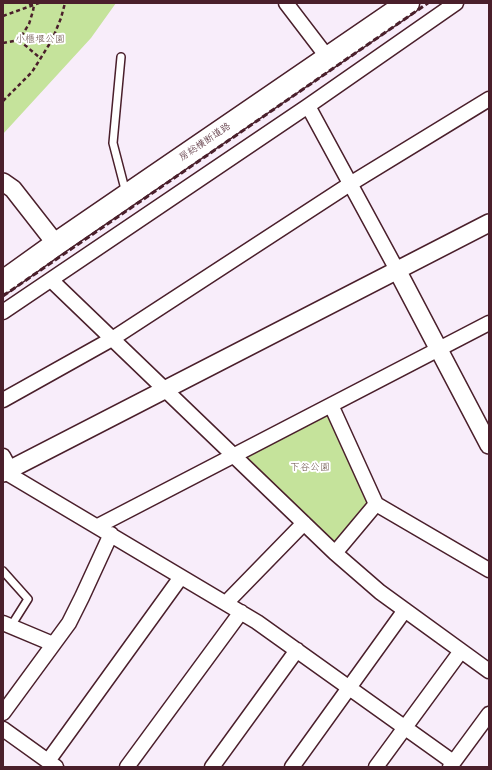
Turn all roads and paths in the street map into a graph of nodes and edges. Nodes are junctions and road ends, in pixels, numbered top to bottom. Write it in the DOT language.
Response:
graph roads {
  1 [pos="27,3"];
  2 [pos="39,3"];
  3 [pos="64,3"];
  4 [pos="286,3"];
  5 [pos="408,3"];
  6 [pos="456,3"];
  7 [pos="34,5"];
  8 [pos="3,16"];
  9 [pos="19,40"];
  10 [pos="3,43"];
  11 [pos="121,57"];
  12 [pos="40,58"];
  13 [pos="328,58"];
  14 [pos="3,96"];
  15 [pos="8,96"];
  16 [pos="489,99"];
  17 [pos="3,101"];
  18 [pos="308,106"];
  19 [pos="3,182"];
  20 [pos="350,184"];
  21 [pos="126,195"];
  22 [pos="489,223"];
  23 [pos="56,244"];
  24 [pos="397,270"];
  25 [pos="51,280"];
  26 [pos="3,282"];
  27 [pos="3,312"];
  28 [pos="489,323"];
  29 [pos="112,339"];
  30 [pos="439,349"];
  31 [pos="165,389"];
  32 [pos="3,400"];
  33 [pos="331,405"];
  34 [pos="489,445"];
  35 [pos="234,455"];
  36 [pos="5,468"];
  37 [pos="376,504"];
  38 [pos="304,523"];
  39 [pos="98,526"];
  40 [pos="112,534"];
  41 [pos="335,553"];
  42 [pos="489,570"];
  43 [pos="3,571"];
  44 [pos="181,578"];
  45 [pos="226,604"];
  46 [pos="405,610"];
  47 [pos="241,612"];
  48 [pos="7,624"];
  49 [pos="53,644"];
  50 [pos="297,650"];
  51 [pos="461,651"];
  52 [pos="489,671"];
  53 [pos="349,688"];
  54 [pos="3,713"];
  55 [pos="489,714"];
  56 [pos="405,728"];
  57 [pos="3,729"];
  58 [pos="50,765"];
  59 [pos="452,765"];
  60 [pos="127,767"];
  61 [pos="212,767"];
  62 [pos="292,767"];
  63 [pos="376,767"];
  1 -- 7 [label="path"];
  2 -- 7 [label="path"];
  3 -- 12 [label="path"];
  4 -- 13 [label="street"];
  5 -- 13 [label="highway, 房総横断道路"];
  6 -- 18 [label="street"];
  7 -- 8 [label="path"];
  7 -- 9 [label="path"];
  9 -- 10 [label="path"];
  9 -- 12 [label="path"];
  11 -- 21 [label="lane"];
  12 -- 15 [label="path"];
  13 -- 21 [label="highway, 房総横断道路"];
  14 -- 15 [label="path"];
  15 -- 17 [label="path"];
  16 -- 20 [label="street"];
  18 -- 20 [label="street"];
  18 -- 25 [label="street"];
  19 -- 23 [label="street"];
  20 -- 24 [label="street"];
  20 -- 29 [label="street"];
  21 -- 23 [label="highway, 房総横断道路"];
  22 -- 24 [label="street"];
  23 -- 26 [label="highway, 房総横断道路"];
  24 -- 30 [label="street"];
  24 -- 31 [label="street"];
  25 -- 27 [label="street"];
  25 -- 29 [label="street"];
  28 -- 30 [label="street"];
  29 -- 31 [label="street"];
  29 -- 32 [label="street"];
  30 -- 33 [label="street"];
  30 -- 34 [label="street"];
  31 -- 35 [label="street"];
  31 -- 36 [label="street"];
  33 -- 35 [label="street"];
  33 -- 37 [label="street"];
  35 -- 38 [label="street"];
  35 -- 39 [label="street"];
  36 -- 39 [label="street"];
  37 -- 41 [label="street"];
  37 -- 42 [label="street"];
  38 -- 41 [label="street"];
  38 -- 45 [label="street"];
  39 -- 40 [label="street"];
  40 -- 44 [label="street"];
  40 -- 49 [label="street"];
  41 -- 46 [label="street"];
  43 -- 48 [label="lane"];
  44 -- 45 [label="street"];
  44 -- 58 [label="street"];
  45 -- 47 [label="street"];
  46 -- 51 [label="street"];
  46 -- 53 [label="street"];
  47 -- 50 [label="street"];
  47 -- 60 [label="street"];
  48 -- 49 [label="street"];
  49 -- 54 [label="street"];
  50 -- 53 [label="street"];
  50 -- 61 [label="street"];
  51 -- 52 [label="street"];
  51 -- 56 [label="street"];
  53 -- 56 [label="street"];
  53 -- 62 [label="street"];
  55 -- 59 [label="street"];
  56 -- 59 [label="street"];
  56 -- 63 [label="street"];
  57 -- 58 [label="street"];
}
